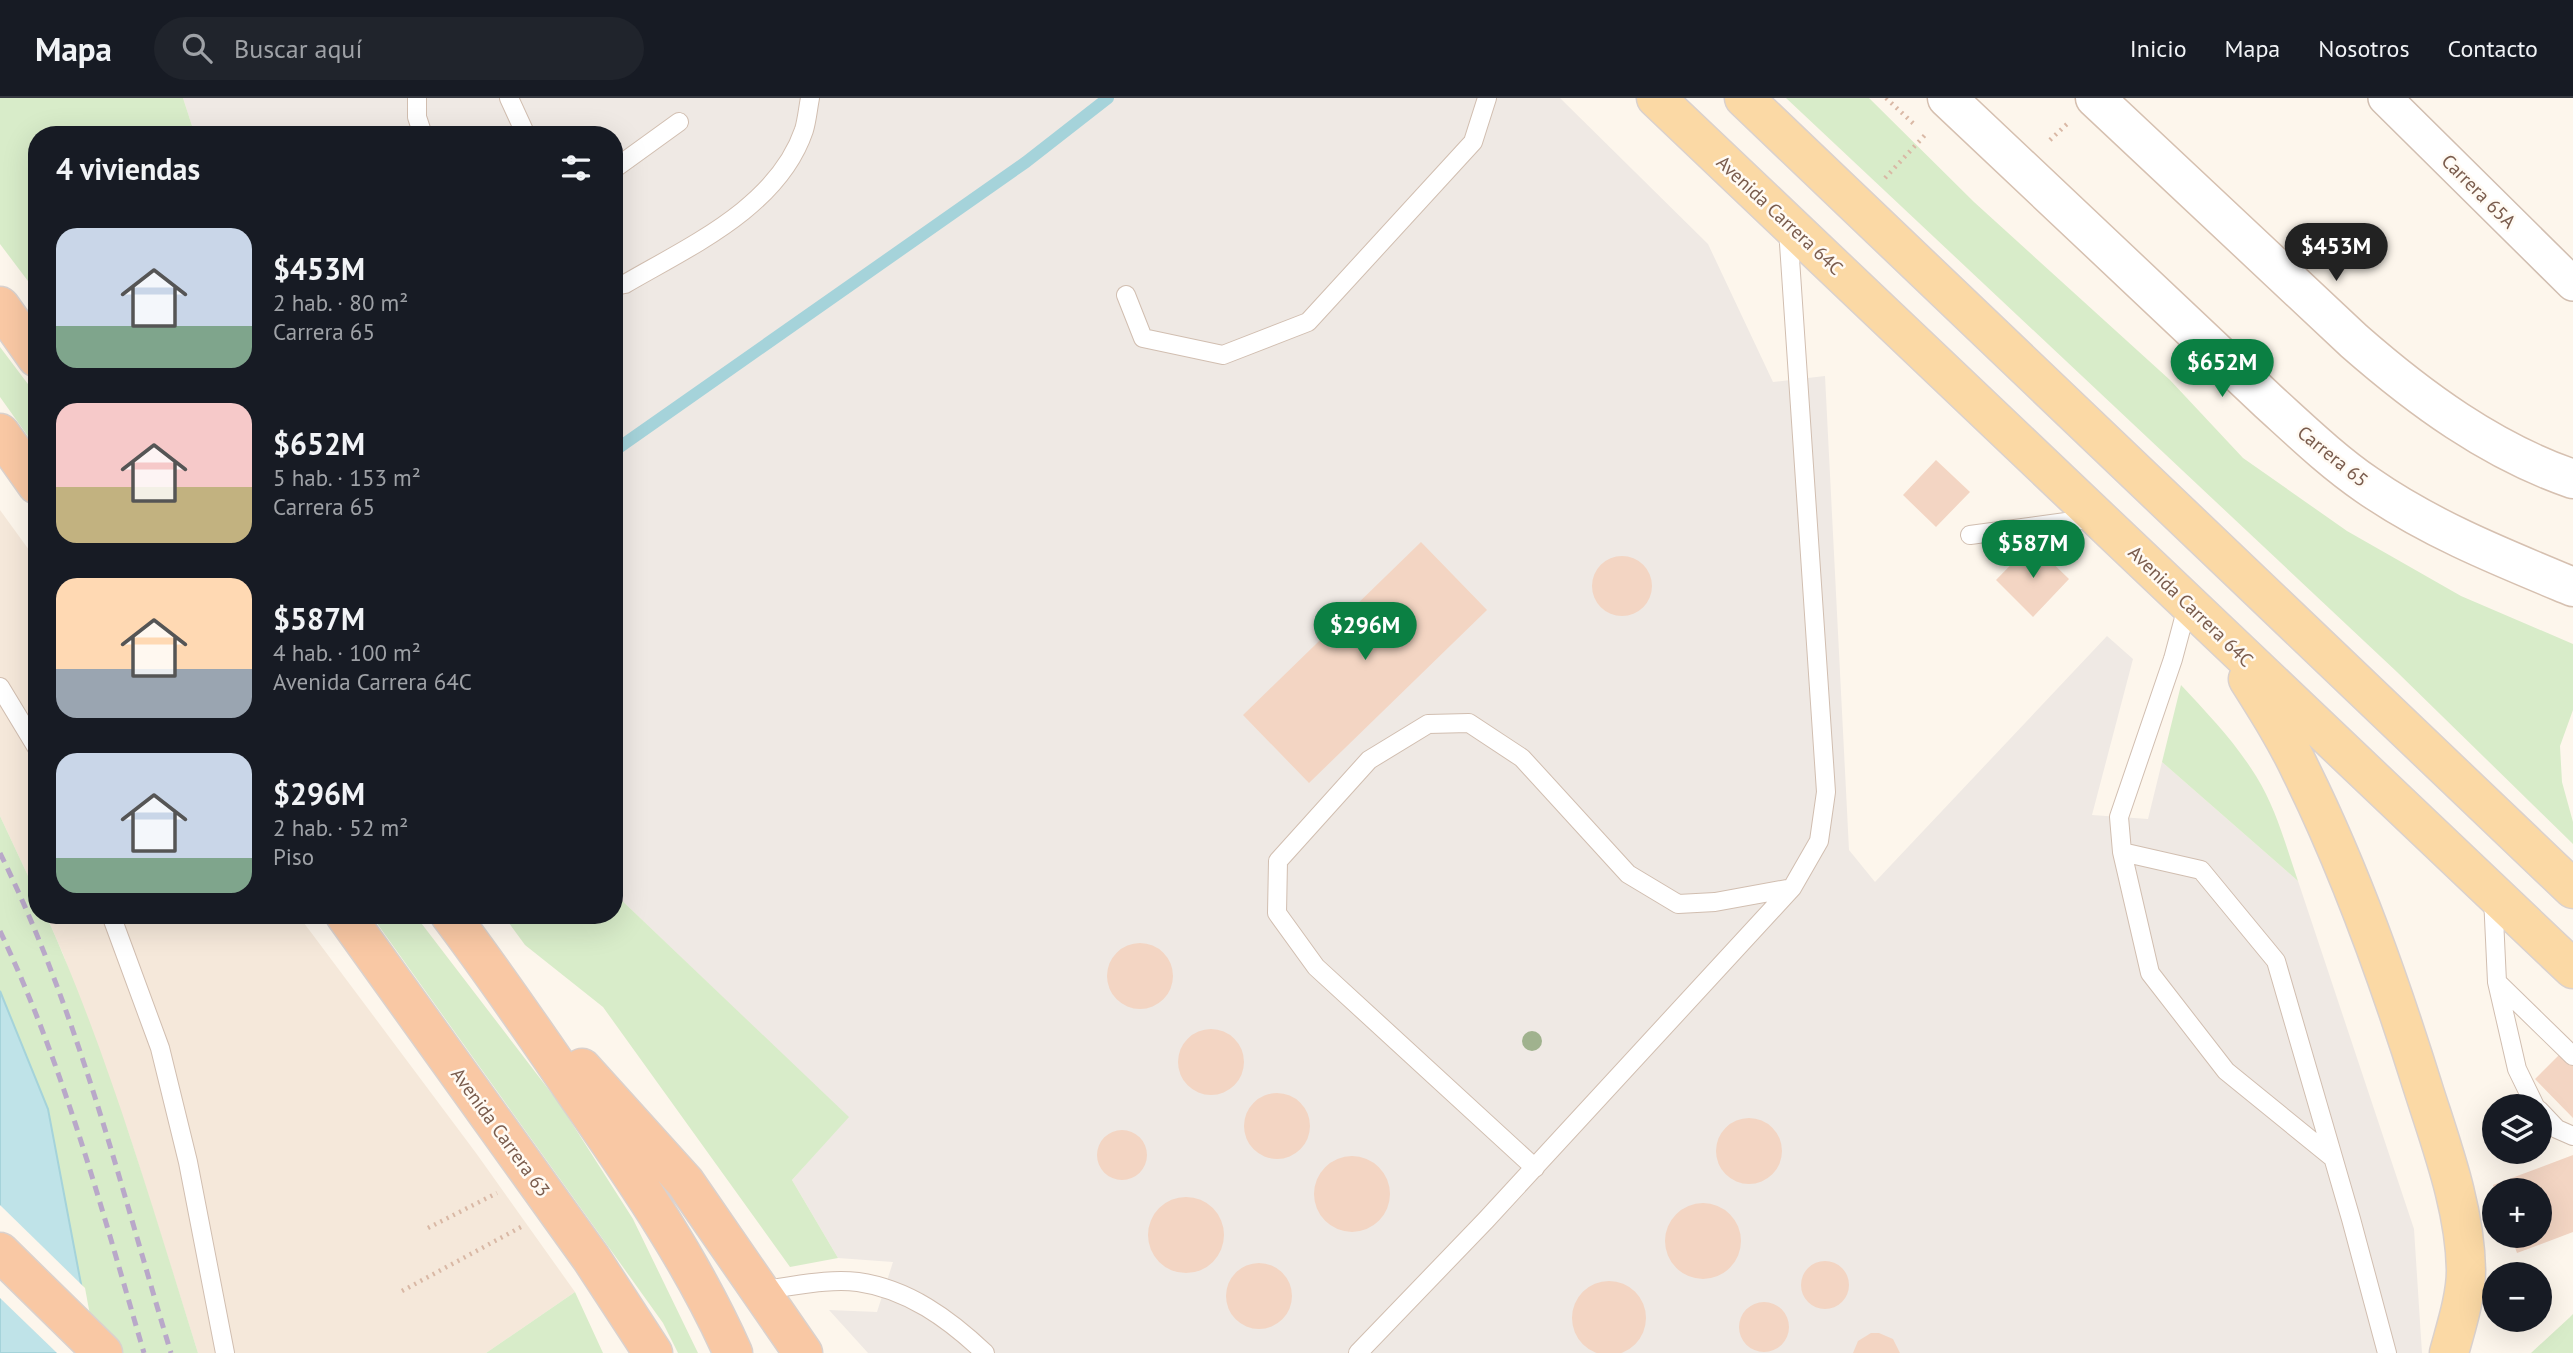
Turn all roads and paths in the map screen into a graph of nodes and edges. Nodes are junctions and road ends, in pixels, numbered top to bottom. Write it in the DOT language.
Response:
graph roads {
  1 [pos="417,98"];
  2 [pos="509,98"];
  3 [pos="810,98"];
  4 [pos="1487,98"];
  5 [pos="1656,98"];
  6 [pos="1744,98"];
  7 [pos="1947,98"];
  8 [pos="2385,98"];
  9 [pos="2085,107"];
  10 [pos="679,122"];
  11 [pos="420,126"];
  12 [pos="522,126"];
  13 [pos="1925,135"];
  14 [pos="2045,145"];
  15 [pos="623,162"];
  16 [pos="1858,207"];
  17 [pos="1787,222"];
  18 [pos="623,284"];
  19 [pos="2573,284"];
  20 [pos="1126,295"];
  21 [pos="0,306"];
  22 [pos="28,345"];
  23 [pos="2,441"];
  24 [pos="28,474"];
  25 [pos="2573,480"];
  26 [pos="2099,517"];
  27 [pos="1970,535"];
  28 [pos="2573,587"];
  29 [pos="2188,603"];
  30 [pos="2221,635"];
  31 [pos="0,687"];
  32 [pos="28,733"];
  33 [pos="2122,852"];
  34 [pos="1792,888"];
  35 [pos="2573,889"];
  36 [pos="2493,893"];
  37 [pos="114,924"];
  38 [pos="351,924"];
  39 [pos="457,924"];
  40 [pos="488,965"];
  41 [pos="2573,969"];
  42 [pos="2497,982"];
  43 [pos="2573,1056"];
  44 [pos="2529,1094"];
  45 [pos="2552,1124"];
  46 [pos="2573,1136"];
  47 [pos="2333,1157"];
  48 [pos="1535,1168"];
  49 [pos="532,1175"];
  50 [pos="556,1209"];
  51 [pos="428,1228"];
  52 [pos="0,1252"];
  53 [pos="760,1290"];
  54 [pos="402,1291"];
  55 [pos="103,1353"];
  56 [pos="225,1353"];
  57 [pos="653,1353"];
  58 [pos="733,1353"];
  59 [pos="803,1353"];
  60 [pos="985,1353"];
  61 [pos="1358,1353"];
  62 [pos="2386,1353"];
  63 [pos="2449,1353"];
  1 -- 11 [label="lane"];
  2 -- 12 [label="lane"];
  3 -- 18 [label="lane"];
  4 -- 20 [label="lane"];
  5 -- 17 [label="main road, Avenida Carrera 64C"];
  6 -- 16 [label="main road"];
  7 -- 28 [label="main road, Carrera 65"];
  8 -- 19 [label="street, Carrera 65A"];
  9 -- 14 [label="path"];
  9 -- 25 [label="main road"];
  10 -- 15 [label="lane"];
  13 -- 16 [label="path"];
  16 -- 35 [label="main road"];
  17 -- 26 [label="main road, Avenida Carrera 64C"];
  17 -- 34 [label="lane"];
  21 -- 22 [label="highway"];
  23 -- 24 [label="highway"];
  26 -- 27 [label="lane"];
  26 -- 29 [label="main road, Avenida Carrera 64C"];
  29 -- 30 [label="main road, Avenida Carrera 64C"];
  29 -- 33 [label="lane"];
  30 -- 36 [label="main road, Avenida Carrera 64C"];
  30 -- 63 [label="main road"];
  31 -- 32 [label="lane"];
  33 -- 47 [label="lane"];
  33 -- 47 [label="lane"];
  34 -- 48 [label="lane"];
  34 -- 48 [label="lane"];
  36 -- 41 [label="main road, Avenida Carrera 64C"];
  36 -- 42 [label="lane"];
  37 -- 56 [label="lane"];
  38 -- 49 [label="highway, Avenida Carrera 63"];
  39 -- 40 [label="highway"];
  40 -- 53 [label="highway"];
  40 -- 58 [label="highway"];
  42 -- 43 [label="lane"];
  42 -- 44 [label="lane"];
  45 -- 46 [label="lane"];
  47 -- 62 [label="lane"];
  48 -- 61 [label="lane"];
  49 -- 50 [label="highway, Avenida Carrera 63"];
  49 -- 51 [label="path"];
  50 -- 54 [label="path"];
  50 -- 57 [label="highway, Avenida Carrera 63"];
  52 -- 55 [label="highway"];
  53 -- 59 [label="highway"];
  53 -- 60 [label="lane"];
}
